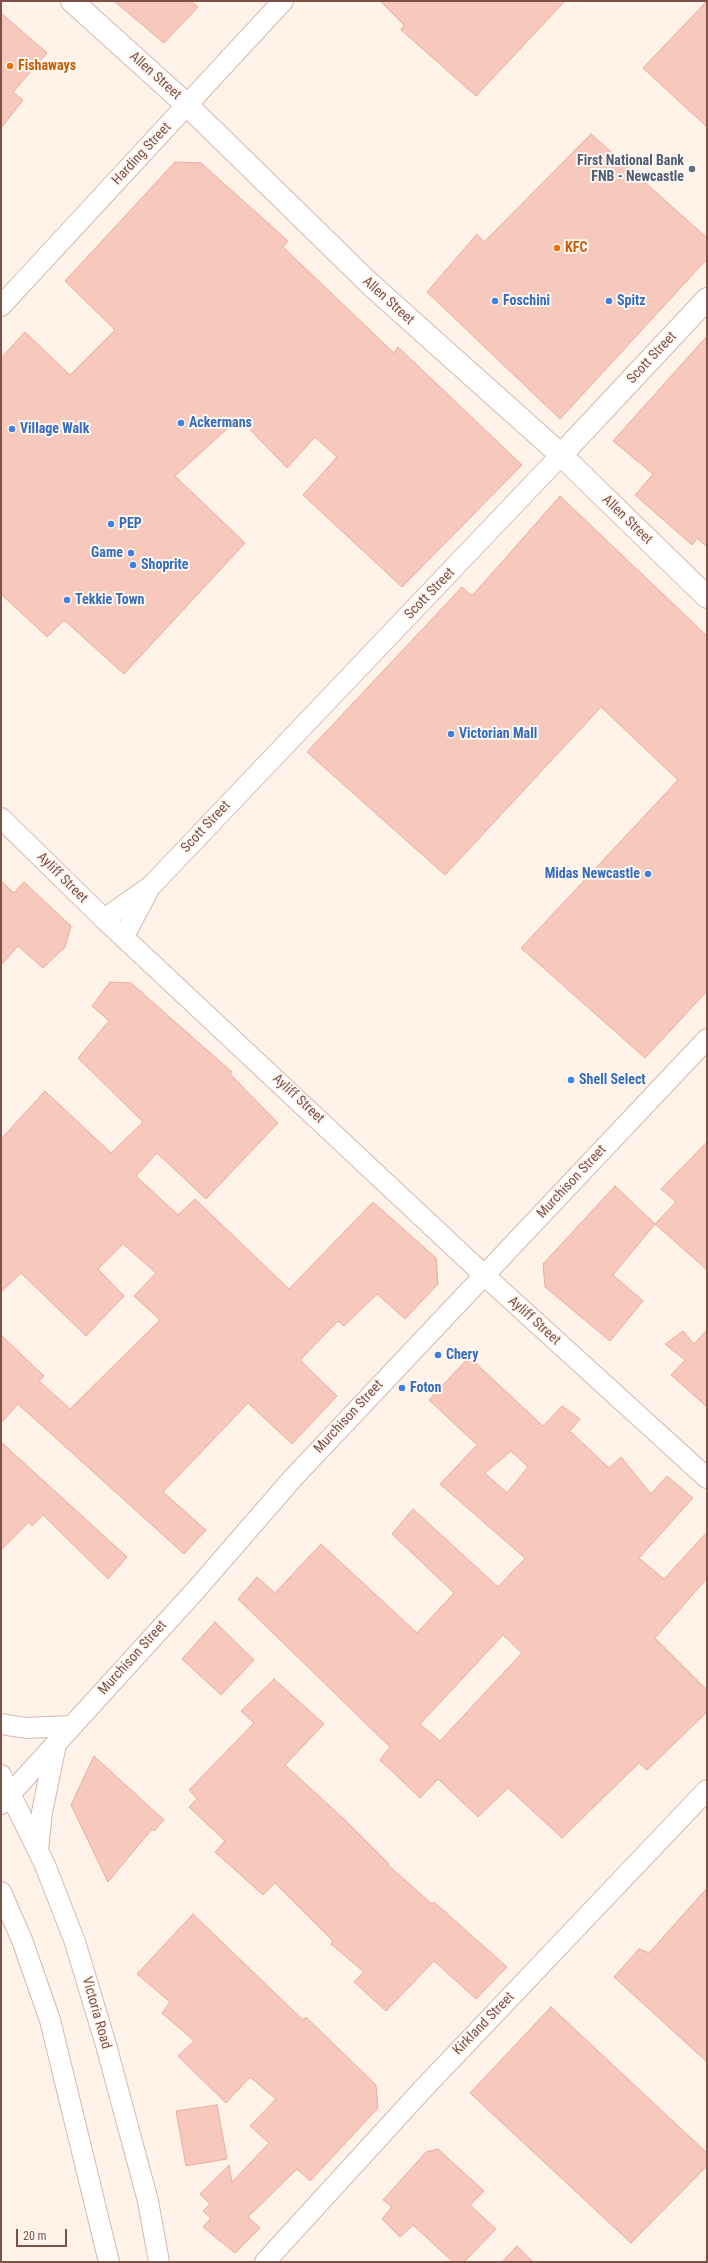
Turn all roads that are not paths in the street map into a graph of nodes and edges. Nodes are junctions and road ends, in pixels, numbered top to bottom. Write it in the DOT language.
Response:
graph roads {
  1 [pos="72,1"];
  2 [pos="283,1"];
  3 [pos="187,106"];
  4 [pos="707,299"];
  5 [pos="1,306"];
  6 [pos="561,456"];
  7 [pos="707,597"];
  8 [pos="1,818"];
  9 [pos="151,886"];
  10 [pos="104,919"];
  11 [pos="124,936"];
  12 [pos="707,1039"];
  13 [pos="484,1275"];
  14 [pos="707,1478"];
  15 [pos="1,1724"];
  16 [pos="71,1726"];
  17 [pos="57,1742"];
  18 [pos="1,1775"];
  19 [pos="707,1790"];
  20 [pos="6,1799"];
  21 [pos="38,1849"];
  22 [pos="1,1892"];
  23 [pos="109,2262"];
  24 [pos="159,2262"];
  25 [pos="265,2262"];
  1 -- 3 [label="street, Allen Street"];
  2 -- 3 [label="street, Harding Street"];
  3 -- 5 [label="street, Harding Street"];
  3 -- 6 [label="street, Allen Street"];
  4 -- 6 [label="street, Scott Street"];
  6 -- 7 [label="street, Allen Street"];
  6 -- 9 [label="street, Scott Street"];
  8 -- 10 [label="street, Ayliff Street"];
  9 -- 10 [label="street, Scott Street"];
  9 -- 11 [label="street, Scott Street"];
  10 -- 11 [label="street, Ayliff Street"];
  11 -- 13 [label="street, Ayliff Street"];
  12 -- 13 [label="street, Murchison Street"];
  13 -- 14 [label="street, Ayliff Street"];
  13 -- 16 [label="street, Murchison Street"];
  15 -- 16 [label="street"];
  16 -- 17 [label="street, Murchison Street"];
  17 -- 20 [label="street, Murchison Street"];
  17 -- 21 [label="street"];
  18 -- 20 [label="street, Victoria Road"];
  19 -- 25 [label="street, Kirkland Street"];
  20 -- 21 [label="street, Victoria Road"];
  21 -- 24 [label="street, Victoria Road"];
  22 -- 23 [label="street"];
}
